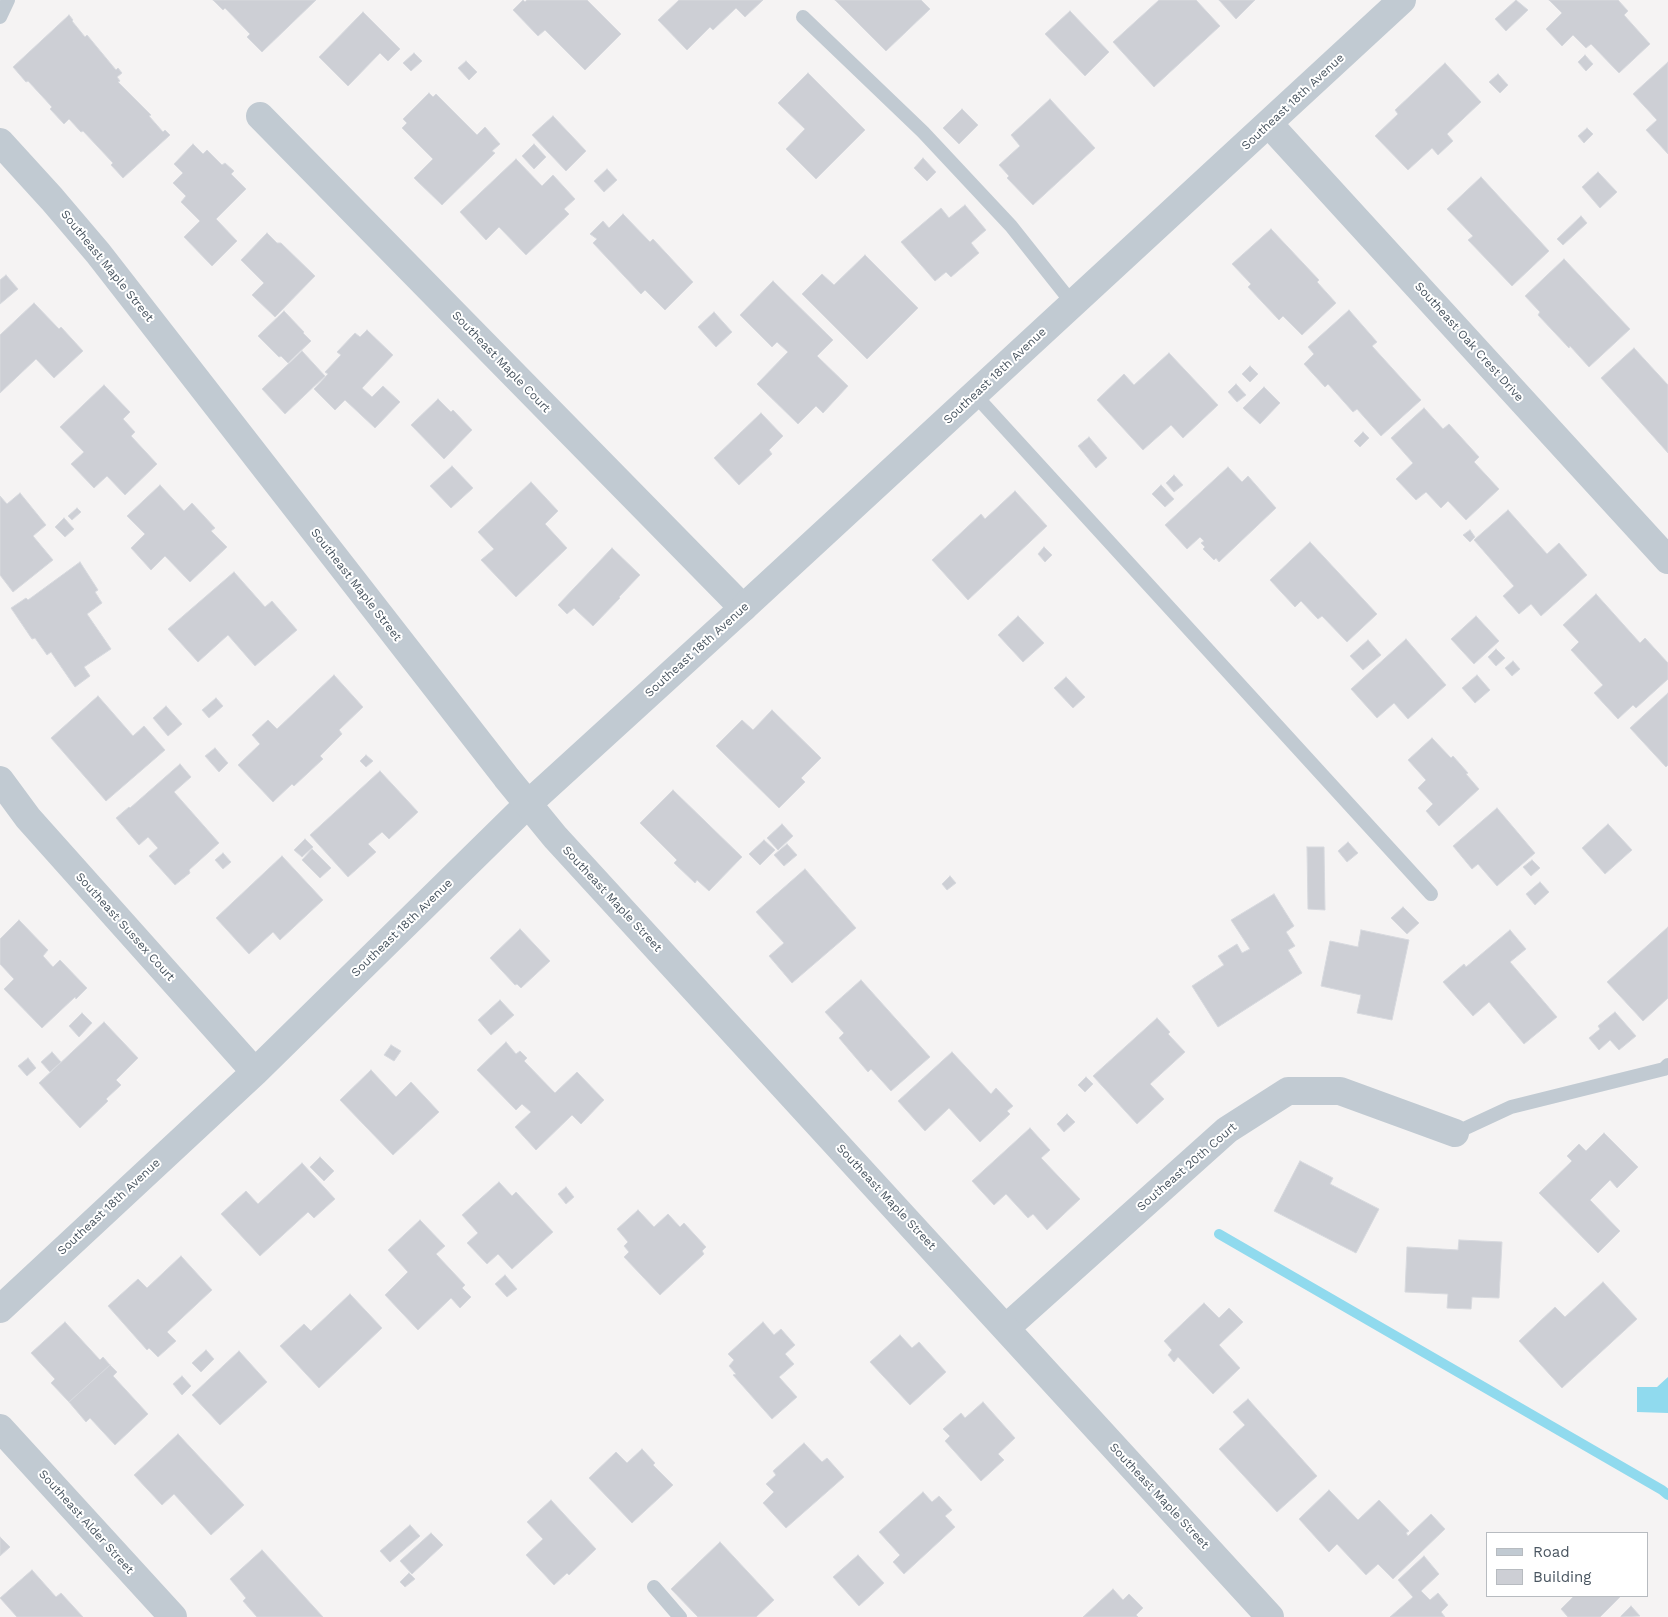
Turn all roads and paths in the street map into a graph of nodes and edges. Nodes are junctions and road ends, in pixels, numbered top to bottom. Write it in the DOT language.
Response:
graph roads {
  1 [pos="8,0"];
  2 [pos="1402,0"];
  3 [pos="0,17"];
  4 [pos="803,18"];
  5 [pos="260,116"];
  6 [pos="1269,124"];
  7 [pos="0,142"];
  8 [pos="1073,304"];
  9 [pos="975,395"];
  10 [pos="1668,560"];
  11 [pos="743,608"];
  12 [pos="0,780"];
  13 [pos="528,804"];
  14 [pos="1431,894"];
  15 [pos="1668,1065"];
  16 [pos="255,1072"];
  17 [pos="1455,1133"];
  18 [pos="0,1309"];
  19 [pos="1006,1328"];
  20 [pos="0,1428"];
  21 [pos="654,1587"];
  22 [pos="173,1617"];
  23 [pos="680,1617"];
  24 [pos="1270,1617"];
  1 -- 3 [label="lane"];
  2 -- 6 [label="street, Southeast 18th Avenue"];
  4 -- 8 [label="lane"];
  5 -- 11 [label="street, Southeast Maple Court"];
  6 -- 8 [label="street, Southeast 18th Avenue"];
  6 -- 10 [label="street, Southeast Oak Crest Drive"];
  7 -- 13 [label="street, Southeast Maple Street"];
  8 -- 9 [label="street, Southeast 18th Avenue"];
  9 -- 11 [label="street, Southeast 18th Avenue"];
  9 -- 14 [label="lane"];
  11 -- 13 [label="street, Southeast 18th Avenue"];
  12 -- 16 [label="street, Southeast Sussex Court"];
  13 -- 16 [label="street, Southeast 18th Avenue"];
  13 -- 19 [label="street, Southeast Maple Street"];
  15 -- 17 [label="lane"];
  16 -- 18 [label="street, Southeast 18th Avenue"];
  17 -- 19 [label="street, Southeast 20th Court"];
  19 -- 24 [label="street, Southeast Maple Street"];
  20 -- 22 [label="street, Southeast Alder Street"];
  21 -- 23 [label="lane"];
}
